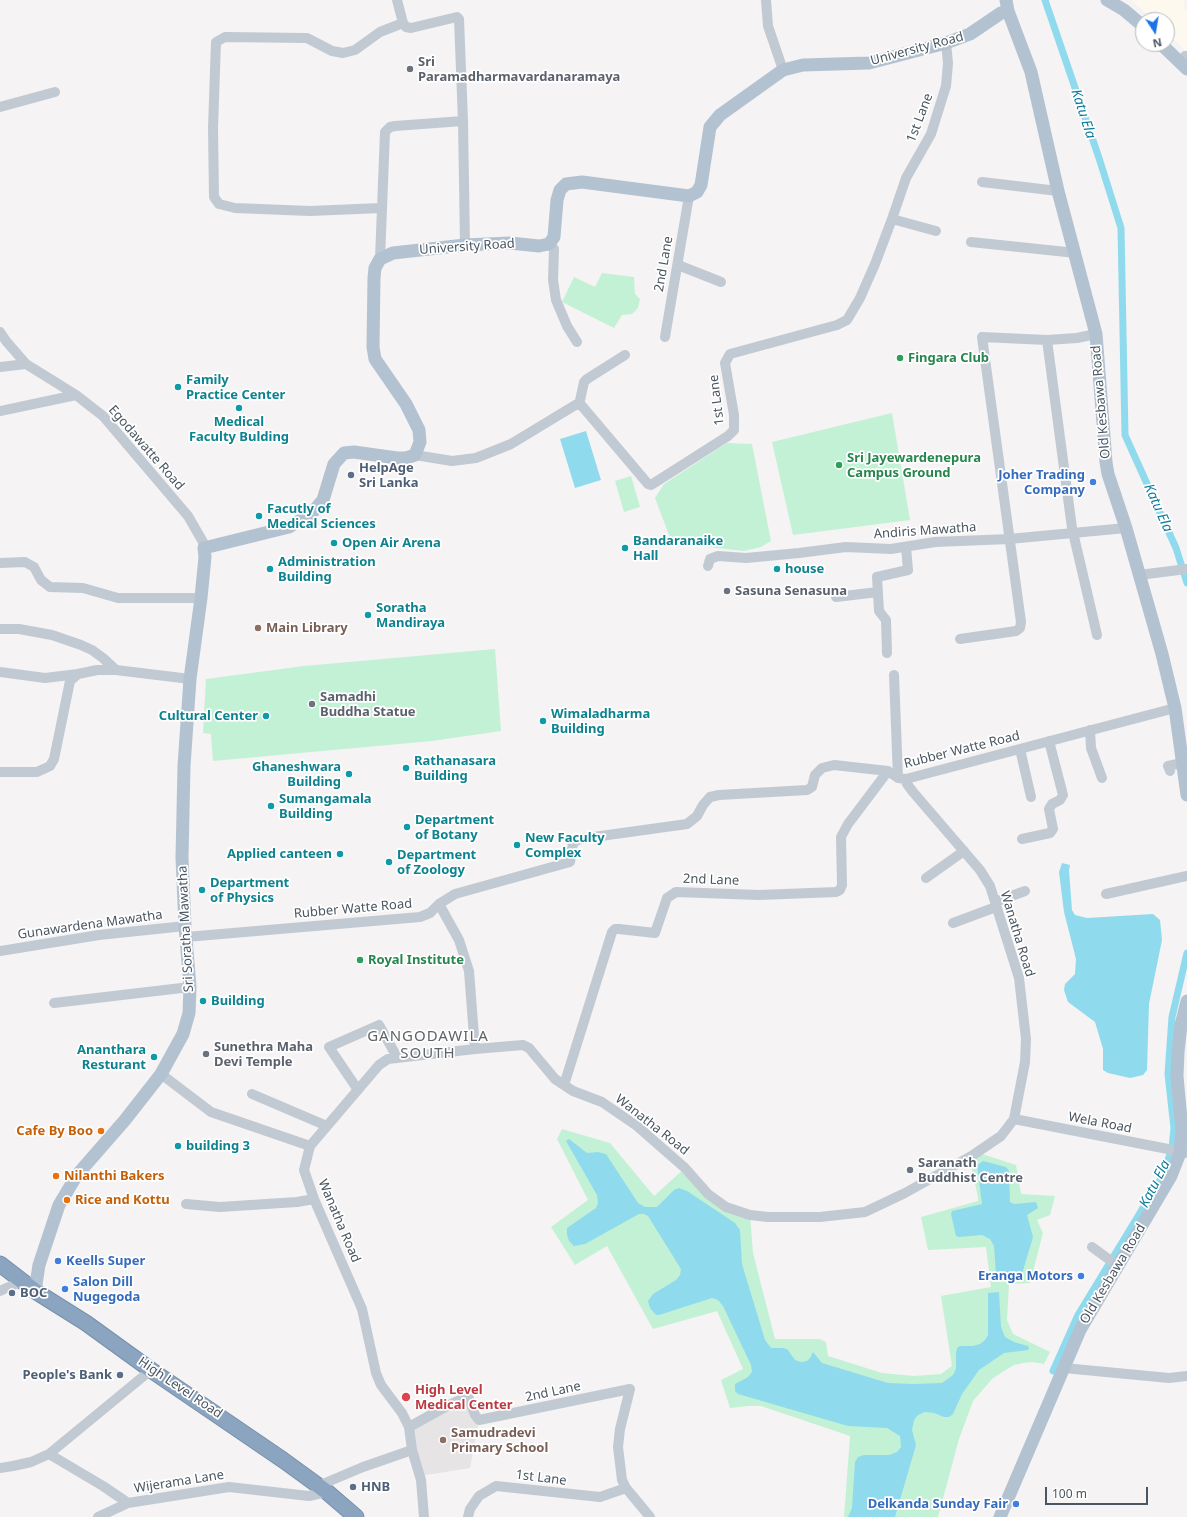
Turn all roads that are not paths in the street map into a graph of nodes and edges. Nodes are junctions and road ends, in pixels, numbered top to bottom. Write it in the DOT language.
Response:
graph roads {
  1 [pos="397,0"];
  2 [pos="766,0"];
  3 [pos="1107,0"];
  4 [pos="1124,0"];
  5 [pos="1006,3"];
  6 [pos="1138,12"];
  7 [pos="1135,19"];
  8 [pos="403,23"];
  9 [pos="946,43"];
  10 [pos="1175,47"];
  11 [pos="1169,52"];
  12 [pos="1186,57"];
  13 [pos="1187,69"];
  14 [pos="783,70"];
  15 [pos="55,92"];
  16 [pos="0,107"];
  17 [pos="463,121"];
  18 [pos="982,182"];
  19 [pos="1058,191"];
  20 [pos="688,196"];
  21 [pos="381,208"];
  22 [pos="892,219"];
  23 [pos="936,231"];
  24 [pos="971,242"];
  25 [pos="549,244"];
  26 [pos="465,245"];
  27 [pos="1076,253"];
  28 [pos="380,259"];
  29 [pos="678,265"];
  30 [pos="721,282"];
  31 [pos="0,332"];
  32 [pos="1096,334"];
  33 [pos="665,337"];
  34 [pos="1047,340"];
  35 [pos="577,342"];
  36 [pos="625,355"];
  37 [pos="26,364"];
  38 [pos="0,367"];
  39 [pos="76,395"];
  40 [pos="579,405"];
  41 [pos="0,411"];
  42 [pos="415,454"];
  43 [pos="1126,528"];
  44 [pos="1074,533"];
  45 [pos="1009,539"];
  46 [pos="906,547"];
  47 [pos="204,548"];
  48 [pos="0,563"];
  49 [pos="708,566"];
  50 [pos="1187,569"];
  51 [pos="1139,575"];
  52 [pos="878,592"];
  53 [pos="836,597"];
  54 [pos="201,598"];
  55 [pos="0,629"];
  56 [pos="1097,635"];
  57 [pos="960,639"];
  58 [pos="887,653"];
  59 [pos="116,670"];
  60 [pos="0,672"];
  61 [pos="78,674"];
  62 [pos="894,675"];
  63 [pos="190,679"];
  64 [pos="1175,708"];
  65 [pos="1090,730"];
  66 [pos="1049,741"];
  67 [pos="1020,749"];
  68 [pos="1182,763"];
  69 [pos="1170,771"];
  70 [pos="0,772"];
  71 [pos="888,772"];
  72 [pos="902,778"];
  73 [pos="1102,778"];
  74 [pos="1187,795"];
  75 [pos="1030,797"];
  76 [pos="1022,839"];
  77 [pos="964,851"];
  78 [pos="1187,876"];
  79 [pos="926,878"];
  80 [pos="1025,891"];
  81 [pos="1106,894"];
  82 [pos="439,904"];
  83 [pos="996,904"];
  84 [pos="953,923"];
  85 [pos="185,931"];
  86 [pos="0,951"];
  87 [pos="190,987"];
  88 [pos="1187,1001"];
  89 [pos="54,1003"];
  90 [pos="476,1049"];
  91 [pos="397,1057"];
  92 [pos="161,1074"];
  93 [pos="564,1085"];
  94 [pos="358,1090"];
  95 [pos="252,1094"];
  96 [pos="1014,1119"];
  97 [pos="327,1126"];
  98 [pos="310,1146"];
  99 [pos="1178,1152"];
  100 [pos="314,1199"];
  101 [pos="186,1204"];
  102 [pos="1092,1247"];
  103 [pos="0,1264"];
  104 [pos="39,1265"];
  105 [pos="1118,1266"];
  106 [pos="22,1281"];
  107 [pos="0,1291"];
  108 [pos="35,1291"];
  109 [pos="1064,1368"];
  110 [pos="151,1370"];
  111 [pos="1187,1377"];
  112 [pos="409,1427"];
  113 [pos="412,1450"];
  114 [pos="49,1454"];
  115 [pos="0,1468"];
  116 [pos="626,1488"];
  117 [pos="323,1489"];
  118 [pos="128,1503"];
  119 [pos="98,1517"];
  120 [pos="356,1517"];
  121 [pos="424,1517"];
  122 [pos="468,1517"];
  123 [pos="650,1517"];
  124 [pos="1000,1517"];
  1 -- 8 [label="street"];
  2 -- 14 [label="street"];
  3 -- 7 [label="main road"];
  4 -- 6 [label="main road"];
  5 -- 9 [label="main road, University Road"];
  5 -- 19 [label="main road, Old Kesbawa Road"];
  8 -- 17 [label="street"];
  8 -- 21 [label="street"];
  9 -- 14 [label="main road, University Road"];
  9 -- 22 [label="street, 1st Lane"];
  10 -- 12 [label="main road"];
  11 -- 13 [label="main road"];
  14 -- 20 [label="main road, University Road"];
  15 -- 16 [label="street"];
  17 -- 21 [label="street"];
  17 -- 26 [label="street"];
  18 -- 19 [label="street"];
  19 -- 27 [label="main road, Old Kesbawa Road"];
  20 -- 25 [label="main road"];
  20 -- 29 [label="street, 2nd Lane"];
  21 -- 28 [label="street"];
  22 -- 23 [label="street"];
  22 -- 40 [label="street, 1st Lane"];
  24 -- 27 [label="street"];
  25 -- 26 [label="main road, University Road"];
  25 -- 35 [label="street"];
  26 -- 28 [label="main road, University Road"];
  27 -- 32 [label="main road, Old Kesbawa Road"];
  28 -- 42 [label="main road"];
  29 -- 30 [label="street"];
  29 -- 33 [label="street, 2nd Lane"];
  31 -- 37 [label="street, Egodawatte Road"];
  32 -- 34 [label="street"];
  32 -- 43 [label="main road, Old Kesbawa Road"];
  34 -- 44 [label="street"];
  34 -- 45 [label="street"];
  36 -- 40 [label="street"];
  37 -- 38 [label="street"];
  37 -- 39 [label="street, Egodawatte Road"];
  39 -- 41 [label="street"];
  39 -- 47 [label="street, Egodawatte Road"];
  40 -- 42 [label="street"];
  42 -- 47 [label="main road"];
  43 -- 44 [label="street, Andiris Mawatha"];
  43 -- 51 [label="main road, Old Kesbawa Road"];
  44 -- 45 [label="street, Andiris Mawatha"];
  44 -- 56 [label="street"];
  45 -- 46 [label="street, Andiris Mawatha"];
  45 -- 57 [label="street"];
  46 -- 49 [label="street, Andiris Mawatha"];
  46 -- 52 [label="street"];
  47 -- 54 [label="main road, Sri Soratha Mawatha"];
  48 -- 54 [label="street"];
  50 -- 51 [label="street"];
  51 -- 64 [label="main road, Old Kesbawa Road"];
  52 -- 53 [label="street"];
  52 -- 58 [label="street"];
  54 -- 63 [label="main road, Sri Soratha Mawatha"];
  55 -- 59 [label="street"];
  59 -- 61 [label="street"];
  59 -- 63 [label="street"];
  60 -- 61 [label="street"];
  61 -- 70 [label="street"];
  62 -- 72 [label="street"];
  63 -- 85 [label="main road, Sri Soratha Mawatha"];
  64 -- 65 [label="street, Rubber Watte Road"];
  64 -- 68 [label="main road, Old Kesbawa Road"];
  65 -- 66 [label="street, Rubber Watte Road"];
  65 -- 73 [label="street"];
  66 -- 67 [label="street, Rubber Watte Road"];
  66 -- 76 [label="street"];
  67 -- 72 [label="street, Rubber Watte Road"];
  67 -- 75 [label="street"];
  68 -- 69 [label="street"];
  68 -- 74 [label="main road, Old Kesbawa Road"];
  71 -- 72 [label="street, Rubber Watte Road"];
  71 -- 82 [label="street, Rubber Watte Road"];
  71 -- 93 [label="street, 2nd Lane"];
  72 -- 77 [label="street, Wanatha Road"];
  77 -- 79 [label="street"];
  77 -- 83 [label="street, Wanatha Road"];
  78 -- 81 [label="street"];
  80 -- 83 [label="street"];
  82 -- 85 [label="street, Rubber Watte Road"];
  82 -- 90 [label="street"];
  83 -- 84 [label="street"];
  83 -- 96 [label="street, Wanatha Road"];
  85 -- 86 [label="street, Gunawardena Mawatha"];
  85 -- 87 [label="main road, Sri Soratha Mawatha"];
  87 -- 89 [label="street"];
  87 -- 92 [label="main road, Sri Soratha Mawatha"];
  88 -- 99 [label="main road, Old Kesbawa Road"];
  90 -- 91 [label="street, Wanatha Road"];
  90 -- 93 [label="street, Wanatha Road"];
  91 -- 94 [label="street, Wanatha Road"];
  91 -- 94 [label="street"];
  92 -- 98 [label="street"];
  92 -- 104 [label="main road, Sri Soratha Mawatha"];
  93 -- 96 [label="street, Wanatha Road"];
  94 -- 97 [label="street, Wanatha Road"];
  95 -- 97 [label="street"];
  96 -- 99 [label="street, Wela Road"];
  97 -- 98 [label="street, Wanatha Road"];
  98 -- 100 [label="street, Wanatha Road"];
  99 -- 105 [label="main road, Old Kesbawa Road"];
  100 -- 101 [label="street"];
  100 -- 112 [label="street, Wanatha Road"];
  102 -- 105 [label="street"];
  103 -- 106 [label="highway, High Level Road"];
  104 -- 106 [label="main road, Sri Soratha Mawatha"];
  104 -- 108 [label="main road, Sri Soratha Mawatha"];
  105 -- 109 [label="main road, Old Kesbawa Road"];
  106 -- 107 [label="street"];
  106 -- 108 [label="highway, High Level Road"];
  108 -- 110 [label="highway, High Level Road"];
  109 -- 111 [label="street"];
  109 -- 124 [label="main road, Old Kesbawa Road"];
  110 -- 114 [label="street"];
  110 -- 117 [label="highway, High Level Road"];
  112 -- 113 [label="street, Wanatha Road"];
  112 -- 116 [label="street, 2nd Lane"];
  113 -- 117 [label="street, Wijerama Lane"];
  113 -- 121 [label="street, Wanatha Road"];
  114 -- 115 [label="street"];
  114 -- 118 [label="street, Wijerama Lane"];
  116 -- 122 [label="street, 1st Lane"];
  116 -- 123 [label="street"];
  117 -- 118 [label="street, Wijerama Lane"];
  117 -- 120 [label="highway, High Level Road"];
  118 -- 119 [label="street"];
}
